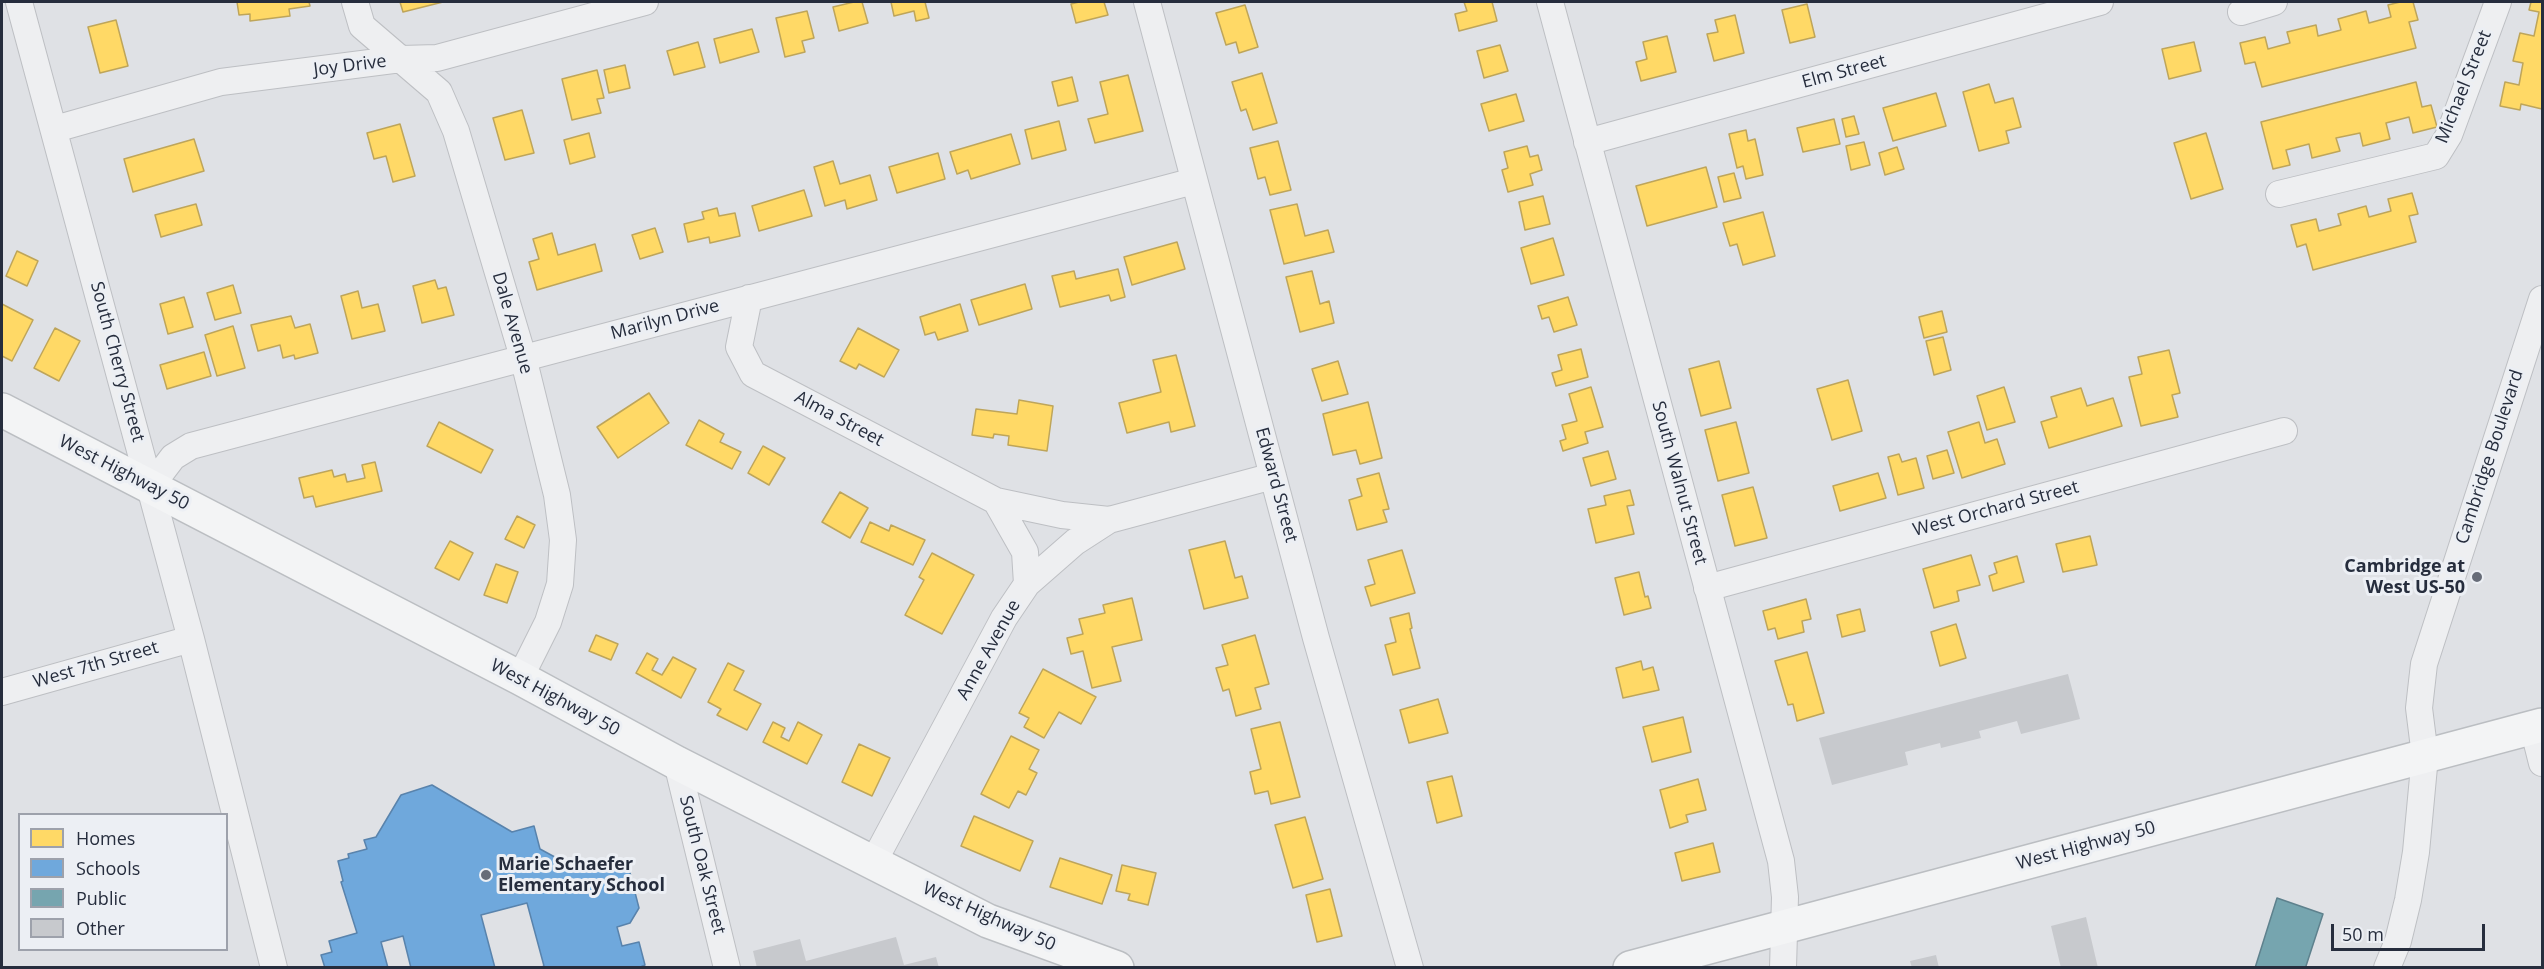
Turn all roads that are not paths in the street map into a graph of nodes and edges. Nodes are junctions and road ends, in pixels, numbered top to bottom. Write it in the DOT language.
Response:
graph roads {
  1 [pos="19,2"];
  2 [pos="355,2"];
  3 [pos="645,2"];
  4 [pos="1147,2"];
  5 [pos="1550,2"];
  6 [pos="2100,2"];
  7 [pos="2274,2"];
  8 [pos="2498,2"];
  9 [pos="2241,12"];
  10 [pos="401,59"];
  11 [pos="55,129"];
  12 [pos="1587,142"];
  13 [pos="1194,181"];
  14 [pos="2279,194"];
  15 [pos="749,298"];
  16 [pos="2542,299"];
  17 [pos="523,357"];
  18 [pos="2,410"];
  19 [pos="2284,431"];
  20 [pos="1273,476"];
  21 [pos="151,486"];
  22 [pos="996,501"];
  23 [pos="1109,520"];
  24 [pos="1027,584"];
  25 [pos="1707,588"];
  26 [pos="191,639"];
  27 [pos="520,678"];
  28 [pos="2,692"];
  29 [pos="2538,726"];
  30 [pos="2425,756"];
  31 [pos="2542,763"];
  32 [pos="677,764"];
  33 [pos="873,863"];
  34 [pos="1785,927"];
  35 [pos="274,968"];
  36 [pos="727,968"];
  37 [pos="1117,968"];
  38 [pos="1410,968"];
  39 [pos="1630,968"];
  40 [pos="1783,968"];
  41 [pos="2387,968"];
  1 -- 11 [label="street, South Cherry Street"];
  2 -- 10 [label="street, Dale Avenue"];
  3 -- 10 [label="street, Joy Drive"];
  4 -- 13 [label="street, Edward Street"];
  5 -- 12 [label="street, South Walnut Street"];
  6 -- 12 [label="street, Elm Street"];
  7 -- 9 [label="street"];
  8 -- 14 [label="street, Michael Street"];
  10 -- 11 [label="street, Joy Drive"];
  10 -- 17 [label="street, Dale Avenue"];
  11 -- 21 [label="street, South Cherry Street"];
  12 -- 25 [label="street, South Walnut Street"];
  13 -- 15 [label="street, Marilyn Drive"];
  13 -- 20 [label="street, Edward Street"];
  15 -- 17 [label="street, Marilyn Drive"];
  15 -- 22 [label="street, Alma Street"];
  16 -- 30 [label="street, Cambridge Boulevard"];
  17 -- 21 [label="street, Marilyn Drive"];
  17 -- 27 [label="street, Dale Avenue"];
  18 -- 21 [label="main road, West Highway 50"];
  19 -- 25 [label="street, West Orchard Street"];
  20 -- 23 [label="street, Anne Avenue"];
  20 -- 38 [label="street, Edward Street"];
  21 -- 26 [label="street, South Cherry Street"];
  21 -- 27 [label="main road, West Highway 50"];
  22 -- 23 [label="street, Alma Street"];
  22 -- 24 [label="street"];
  23 -- 24 [label="street, Anne Avenue"];
  24 -- 33 [label="street, Anne Avenue"];
  25 -- 34 [label="street, South Walnut Street"];
  26 -- 28 [label="street, West 7th Street"];
  26 -- 35 [label="street, South Cherry Street"];
  27 -- 32 [label="main road, West Highway 50"];
  29 -- 30 [label="main road, West Highway 50"];
  29 -- 31 [label="street"];
  30 -- 34 [label="main road, West Highway 50"];
  30 -- 41 [label="street, Cambridge Boulevard"];
  32 -- 33 [label="main road, West Highway 50"];
  32 -- 36 [label="street, South Oak Street"];
  33 -- 37 [label="main road, West Highway 50"];
  34 -- 39 [label="main road, West Highway 50"];
  34 -- 40 [label="street, South Walnut Street"];
}
